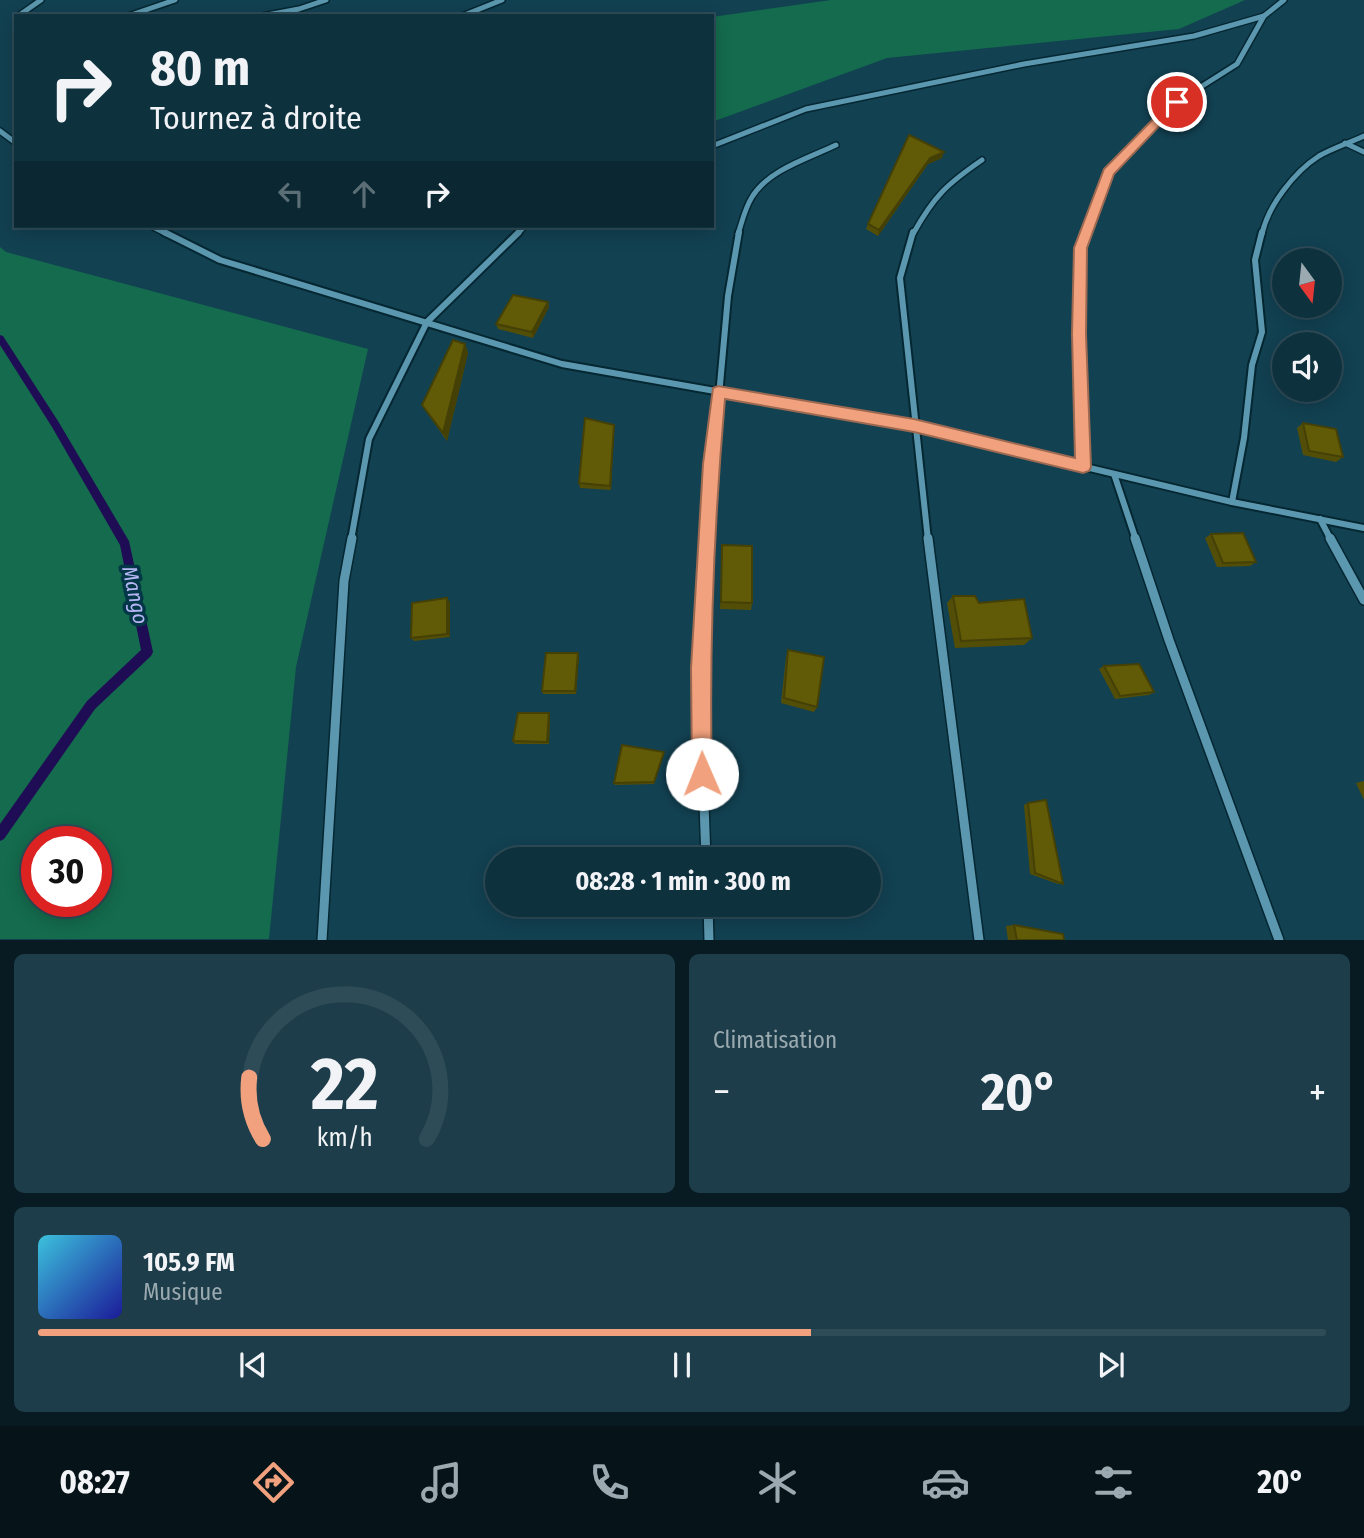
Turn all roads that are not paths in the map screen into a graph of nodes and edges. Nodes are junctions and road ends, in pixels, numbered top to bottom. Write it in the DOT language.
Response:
graph roads {
  1 [pos="41,0"];
  2 [pos="175,0"];
  3 [pos="326,0"];
  4 [pos="502,0"];
  5 [pos="1284,0"];
  6 [pos="21,14"];
  7 [pos="134,14"];
  8 [pos="273,14"];
  9 [pos="467,14"];
  10 [pos="1264,16"];
  11 [pos="0,131"];
  12 [pos="1364,136"];
  13 [pos="14,142"];
  14 [pos="1345,143"];
  15 [pos="714,145"];
  16 [pos="836,145"];
  17 [pos="1364,152"];
  18 [pos="982,160"];
  19 [pos="156,228"];
  20 [pos="523,228"];
  21 [pos="427,322"];
  22 [pos="718,392"];
  23 [pos="914,426"];
  24 [pos="1083,467"];
  25 [pos="1114,474"];
  26 [pos="1232,502"];
  27 [pos="1320,519"];
  28 [pos="1364,528"];
  29 [pos="1364,600"];
  30 [pos="706,847"];
  31 [pos="708,917"];
  32 [pos="322,940"];
  33 [pos="709,940"];
  34 [pos="979,940"];
  35 [pos="1279,940"];
  1 -- 6 [label="street"];
  2 -- 7 [label="street"];
  3 -- 8 [label="street"];
  4 -- 9 [label="street"];
  5 -- 10 [label="street"];
  10 -- 15 [label="street"];
  10 -- 24 [label="street"];
  11 -- 13 [label="street"];
  12 -- 14 [label="street"];
  14 -- 17 [label="street"];
  14 -- 26 [label="street"];
  16 -- 22 [label="street"];
  18 -- 23 [label="street"];
  19 -- 21 [label="street"];
  20 -- 21 [label="street"];
  21 -- 22 [label="street"];
  21 -- 32 [label="street"];
  22 -- 23 [label="street"];
  22 -- 30 [label="street"];
  23 -- 24 [label="street"];
  23 -- 34 [label="street"];
  24 -- 25 [label="street"];
  25 -- 26 [label="street"];
  25 -- 35 [label="street"];
  26 -- 27 [label="street"];
  27 -- 28 [label="street"];
  27 -- 29 [label="street"];
  31 -- 33 [label="street"];
}
